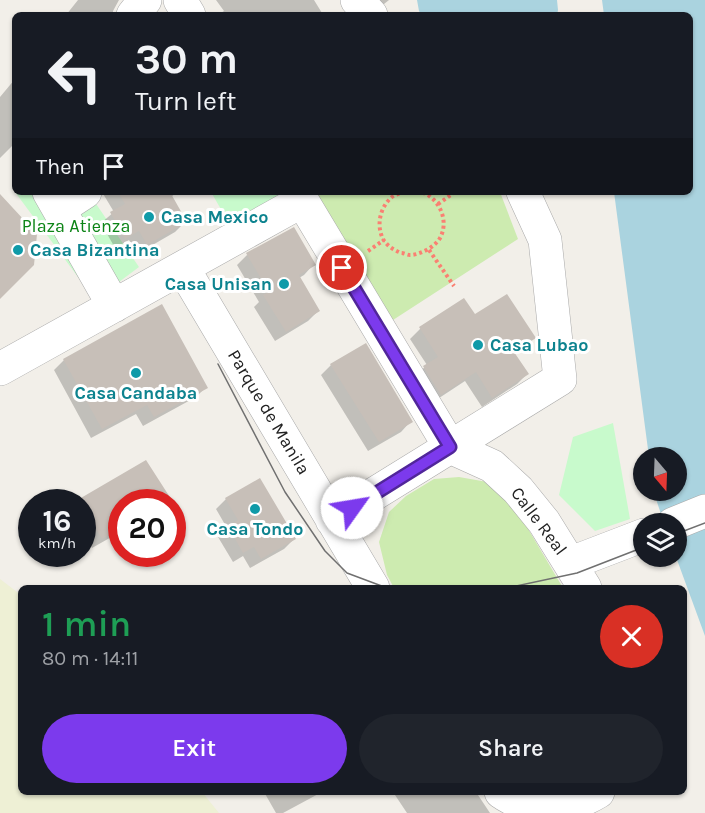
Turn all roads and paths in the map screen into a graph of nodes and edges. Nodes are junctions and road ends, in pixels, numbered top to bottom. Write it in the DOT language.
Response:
graph roads {
  1 [pos="391,195"];
  2 [pos="427,195"];
  3 [pos="451,195"];
  4 [pos="524,195"];
  5 [pos="300,196"];
  6 [pos="64,198"];
  7 [pos="438,204"];
  8 [pos="429,249"];
  9 [pos="183,267"];
  10 [pos="454,285"];
  11 [pos="114,306"];
  12 [pos="0,369"];
  13 [pos="450,447"];
  14 [pos="705,511"];
  15 [pos="687,519"];
  16 [pos="332,520"];
  17 [pos="633,540"];
  18 [pos="578,576"];
  19 [pos="371,585"];
  20 [pos="504,795"];
  21 [pos="593,795"];
  1 -- 8 [label="path"];
  2 -- 7 [label="path"];
  3 -- 7 [label="path"];
  4 -- 13 [label="lane"];
  5 -- 9 [label="lane"];
  5 -- 13 [label="lane"];
  6 -- 11 [label="lane"];
  7 -- 8 [label="path"];
  8 -- 10 [label="path"];
  9 -- 11 [label="lane"];
  9 -- 16 [label="lane, Parque de Manila"];
  11 -- 12 [label="lane"];
  13 -- 16 [label="lane"];
  13 -- 18 [label="lane, Calle Real"];
  14 -- 15 [label="lane"];
  16 -- 19 [label="lane, Parque de Manila"];
  17 -- 18 [label="lane"];
  20 -- 21 [label="lane"];
}
